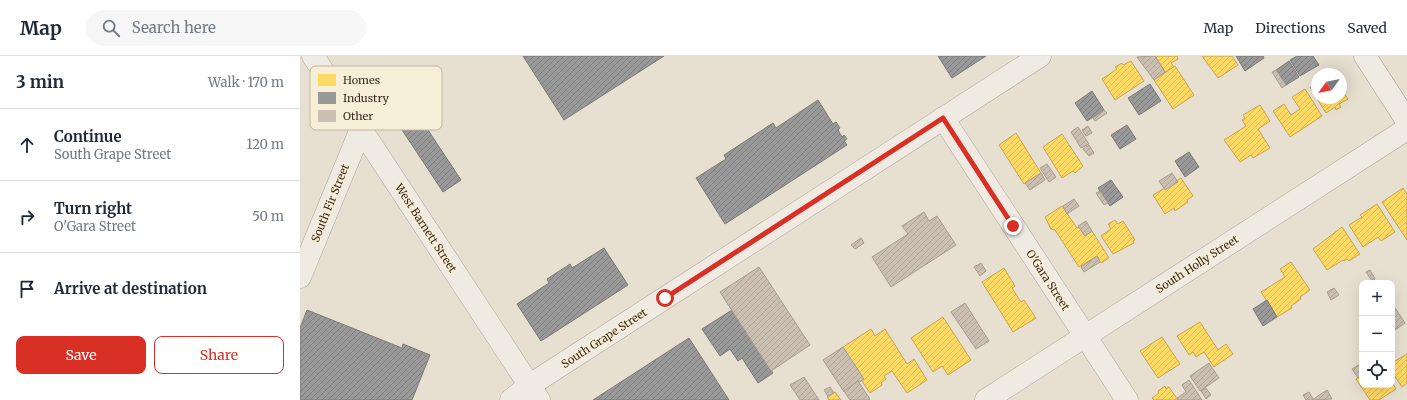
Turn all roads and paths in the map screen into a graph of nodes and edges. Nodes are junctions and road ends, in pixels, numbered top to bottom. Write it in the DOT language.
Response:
graph roads {
  1 [pos="313,56"];
  2 [pos="1040,56"];
  3 [pos="1365,56"];
  4 [pos="320,66"];
  5 [pos="943,118"];
  6 [pos="1407,121"];
  7 [pos="1407,129"];
  8 [pos="361,130"];
  9 [pos="362,130"];
  10 [pos="300,277"];
  11 [pos="1085,336"];
  12 [pos="535,393"];
  13 [pos="511,400"];
  14 [pos="986,400"];
  15 [pos="1127,400"];
  1 -- 4 [label="street, West Barnett Street"];
  2 -- 5 [label="street, South Grape Street"];
  3 -- 6 [label="street"];
  5 -- 11 [label="street, O'Gara Street"];
  5 -- 12 [label="street, South Grape Street"];
  7 -- 11 [label="street, South Holly Street"];
  8 -- 10 [label="street, South Fir Street"];
  9 -- 12 [label="street, West Barnett Street"];
  11 -- 14 [label="street, South Holly Street"];
  11 -- 15 [label="street, O'Gara Street"];
  12 -- 13 [label="street, South Grape Street"];
}
